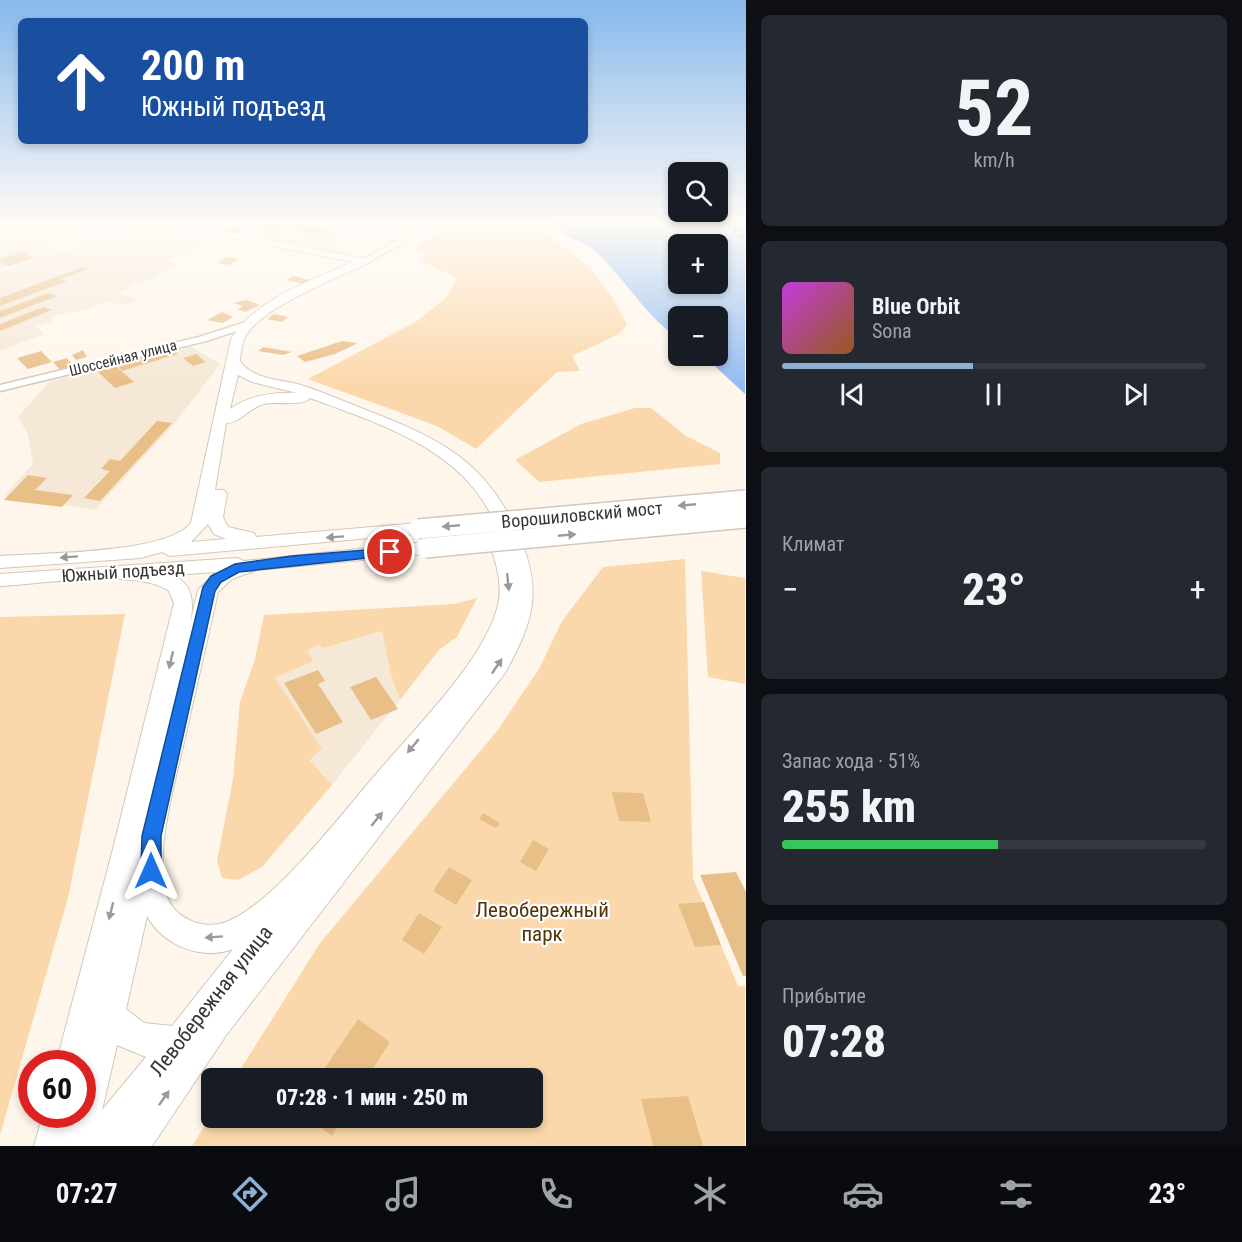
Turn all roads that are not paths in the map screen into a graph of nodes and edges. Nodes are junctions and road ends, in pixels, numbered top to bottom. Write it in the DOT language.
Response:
graph roads {
  1 [pos="333,276"];
  2 [pos="246,325"];
  3 [pos="232,371"];
  4 [pos="0,388"];
  5 [pos="268,388"];
  6 [pos="302,394"];
  7 [pos="227,412"];
  8 [pos="746,500"];
  9 [pos="746,518"];
  10 [pos="418,530"];
  11 [pos="425,548"];
  12 [pos="292,550"];
  13 [pos="0,562"];
  14 [pos="124,562"];
  15 [pos="0,580"];
  16 [pos="151,836"];
  17 [pos="324,854"];
  18 [pos="97,965"];
  19 [pos="109,1014"];
  20 [pos="216,1023"];
  21 [pos="180,1042"];
  22 [pos="76,1050"];
  23 [pos="56,1128"];
  24 [pos="52,1146"];
  25 [pos="75,1146"];
  26 [pos="94,1146"];
  27 [pos="131,1146"];
  1 -- 2 [label="main road, Шоссейная улица"];
  2 -- 3 [label="main road"];
  2 -- 4 [label="street, Шоссейная улица"];
  3 -- 5 [label="main road"];
  3 -- 6 [label="main road"];
  3 -- 7 [label="main road"];
  5 -- 6 [label="main road"];
  5 -- 7 [label="main road"];
  6 -- 7 [label="main road"];
  6 -- 17 [label="main road, one-way"];
  20 -- 6 [label="main road, one-way"];
  7 -- 12 [label="main road"];
  7 -- 14 [label="main road"];
  8 -- 10 [label="main road, Ворошиловский мост, one-way, bridge"];
  11 -- 9 [label="main road, Ворошиловский мост, one-way, bridge"];
  10 -- 12 [label="main road, Южный подъезд, one-way"];
  11 -- 12 [label="main road, Южный подъезд"];
  12 -- 14 [label="main road, Южный подъезд"];
  12 -- 14 [label="main road, Южный подъезд"];
  12 -- 16 [label="main road"];
  14 -- 13 [label="main road, Южный подъезд, one-way"];
  14 -- 15 [label="main road, Южный подъезд"];
  14 -- 18 [label="main road, one-way"];
  17 -- 16 [label="main road, one-way"];
  16 -- 19 [label="main road"];
  17 -- 21 [label="main road, Левобережная улица"];
  18 -- 19 [label="main road"];
  18 -- 22 [label="main road"];
  19 -- 21 [label="main road"];
  19 -- 25 [label="main road"];
  20 -- 21 [label="main road"];
  27 -- 20 [label="main road, one-way"];
  21 -- 26 [label="main road, Левобережная улица"];
  23 -- 24 [label="main road"];
}
